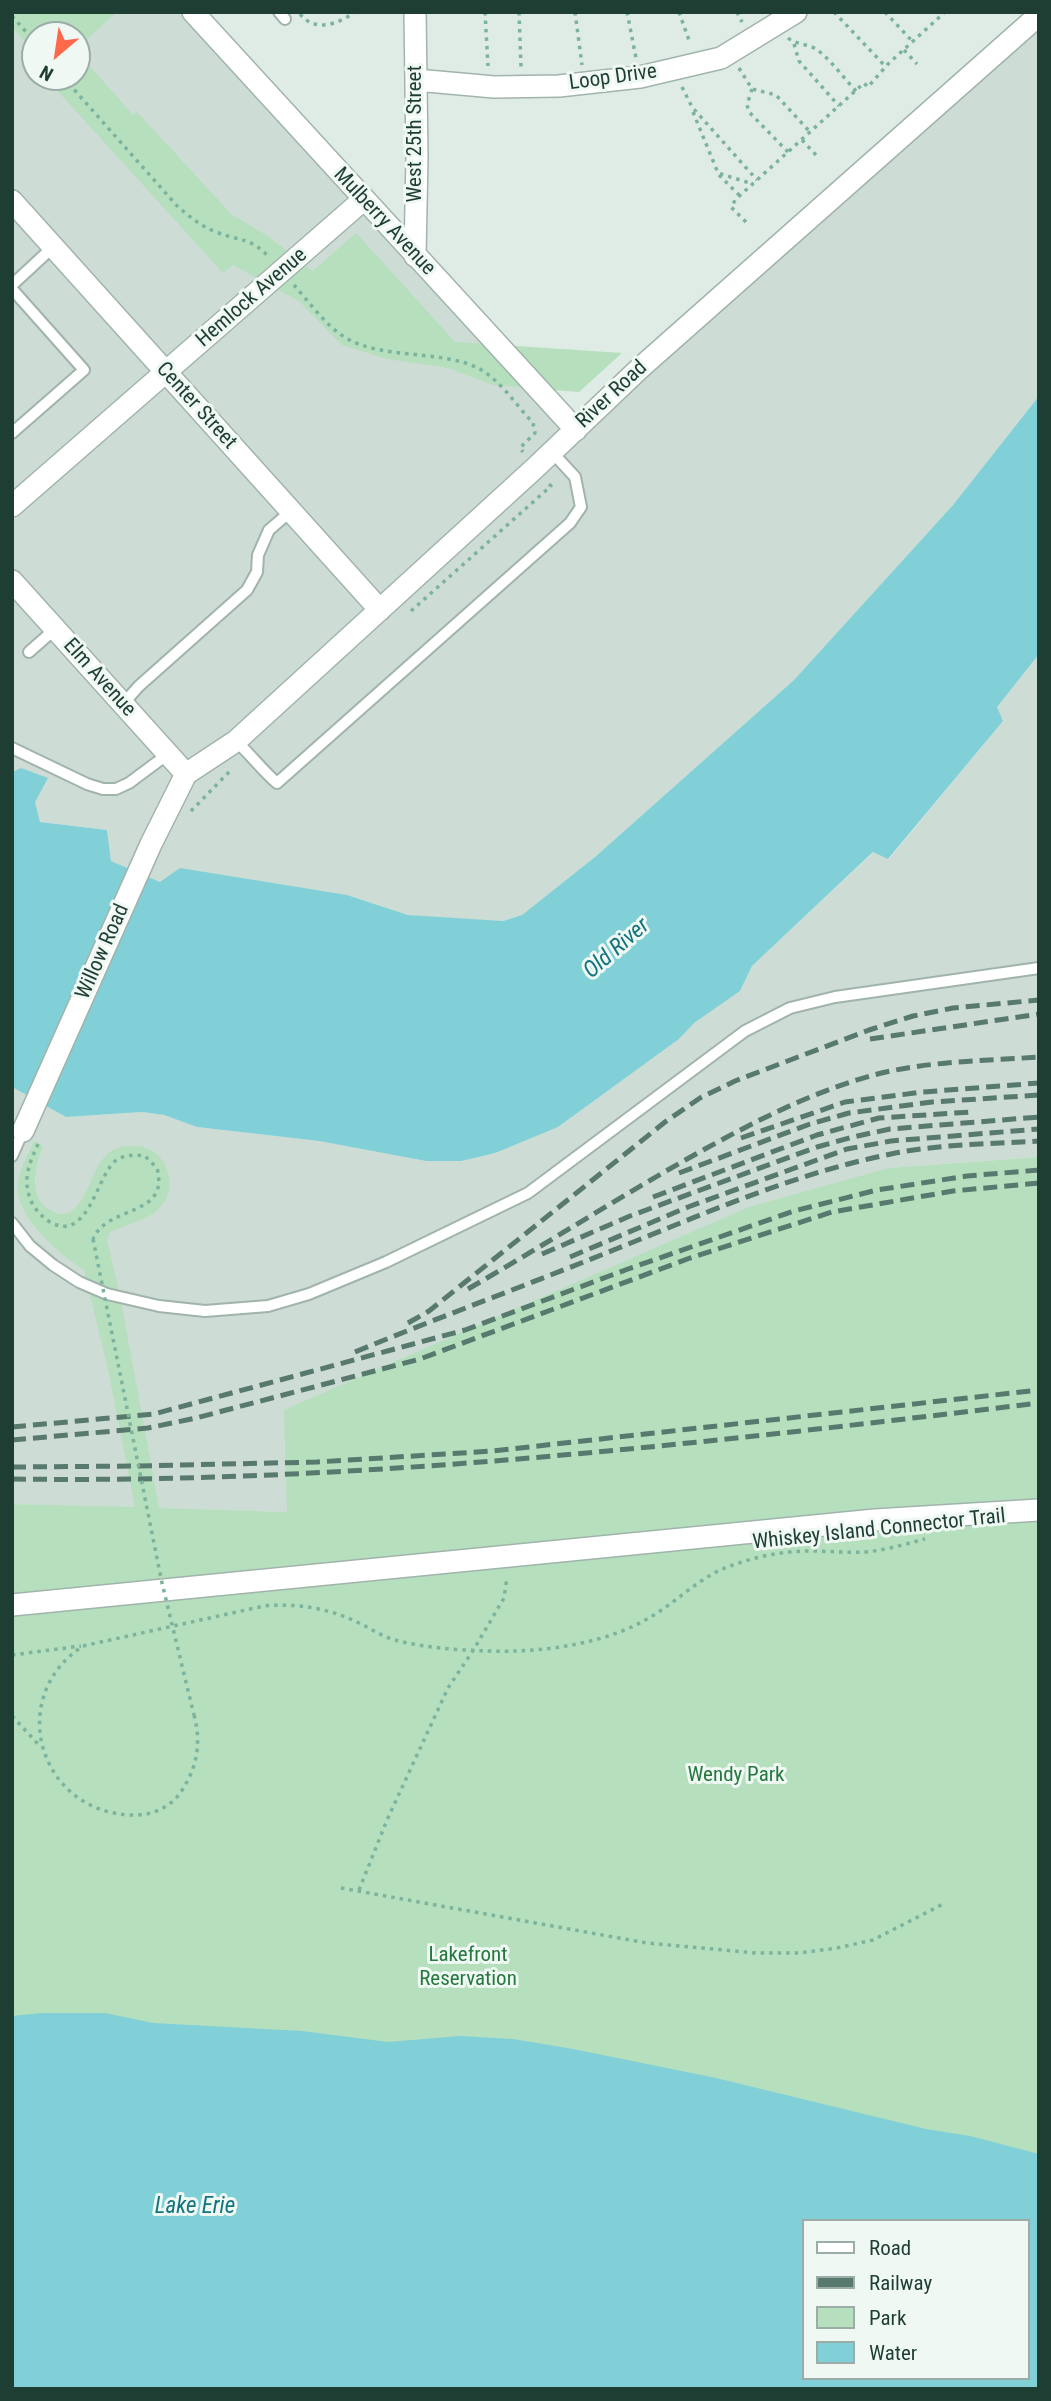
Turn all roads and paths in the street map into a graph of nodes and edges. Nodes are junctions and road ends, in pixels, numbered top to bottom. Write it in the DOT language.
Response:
graph roads {
  1 [pos="193,12"];
  2 [pos="299,12"];
  3 [pos="355,12"];
  4 [pos="415,12"];
  5 [pos="485,12"];
  6 [pos="519,12"];
  7 [pos="575,12"];
  8 [pos="626,12"];
  9 [pos="678,12"];
  10 [pos="737,12"];
  11 [pos="796,12"];
  12 [pos="834,12"];
  13 [pos="885,12"];
  14 [pos="943,13"];
  15 [pos="1039,15"];
  16 [pos="742,22"];
  17 [pos="785,35"];
  18 [pos="913,42"];
  19 [pos="690,43"];
  20 [pos="794,43"];
  21 [pos="904,50"];
  22 [pos="636,58"];
  23 [pos="736,62"];
  24 [pos="917,64"];
  25 [pos="886,66"];
  26 [pos="583,70"];
  27 [pos="488,71"];
  28 [pos="522,73"];
  29 [pos="416,80"];
  30 [pos="679,80"];
  31 [pos="752,89"];
  32 [pos="75,91"];
  33 [pos="856,91"];
  34 [pos="839,106"];
  35 [pos="692,107"];
  36 [pos="810,132"];
  37 [pos="802,140"];
  38 [pos="788,152"];
  39 [pos="816,155"];
  40 [pos="718,173"];
  41 [pos="755,182"];
  42 [pos="740,196"];
  43 [pos="363,200"];
  44 [pos="12,201"];
  45 [pos="746,222"];
  46 [pos="53,247"];
  47 [pos="415,256"];
  48 [pos="275,263"];
  49 [pos="288,279"];
  50 [pos="12,287"];
  51 [pos="167,373"];
  52 [pos="576,430"];
  53 [pos="12,433"];
  54 [pos="520,448"];
  55 [pos="552,453"];
  56 [pos="12,506"];
  57 [pos="290,512"];
  58 [pos="12,581"];
  59 [pos="380,610"];
  60 [pos="55,629"];
  61 [pos="29,652"];
  62 [pos="122,704"];
  63 [pos="242,747"];
  64 [pos="12,748"];
  65 [pos="168,754"];
  66 [pos="186,774"];
  67 [pos="190,812"];
  68 [pos="1039,968"];
  69 [pos="30,1137"];
  70 [pos="12,1156"];
  71 [pos="12,1223"];
  72 [pos="1039,1510"];
  73 [pos="930,1538"];
  74 [pos="510,1556"];
  75 [pos="12,1605"];
  76 [pos="83,1646"];
  77 [pos="474,1649"];
  78 [pos="12,1655"];
  79 [pos="12,1716"];
  80 [pos="40,1746"];
  81 [pos="341,1888"];
  82 [pos="359,1890"];
  83 [pos="946,1903"];
  1 -- 43 [label="street, Mulberry Avenue"];
  2 -- 3 [label="path"];
  4 -- 29 [label="street, West 25th Street"];
  5 -- 27 [label="path"];
  6 -- 28 [label="path"];
  7 -- 26 [label="path"];
  8 -- 22 [label="path"];
  9 -- 19 [label="path"];
  10 -- 16 [label="path"];
  11 -- 29 [label="street, Loop Drive"];
  12 -- 25 [label="path"];
  13 -- 18 [label="path"];
  14 -- 18 [label="path"];
  15 -- 52 [label="street, River Road"];
  17 -- 20 [label="path"];
  18 -- 21 [label="path"];
  20 -- 33 [label="path"];
  20 -- 34 [label="path"];
  21 -- 24 [label="path"];
  21 -- 25 [label="path"];
  23 -- 31 [label="path"];
  25 -- 33 [label="path"];
  29 -- 47 [label="street, West 25th Street"];
  30 -- 35 [label="path"];
  31 -- 36 [label="path"];
  31 -- 38 [label="path"];
  32 -- 48 [label="path"];
  33 -- 34 [label="path"];
  34 -- 36 [label="path"];
  35 -- 40 [label="path"];
  35 -- 41 [label="path"];
  36 -- 37 [label="path"];
  37 -- 38 [label="path"];
  37 -- 39 [label="path"];
  38 -- 41 [label="path"];
  40 -- 41 [label="path"];
  40 -- 42 [label="path"];
  41 -- 42 [label="path"];
  42 -- 45 [label="path"];
  43 -- 47 [label="street, Mulberry Avenue"];
  43 -- 51 [label="street, Hemlock Avenue"];
  44 -- 46 [label="street, Center Street"];
  46 -- 50 [label="lane"];
  46 -- 51 [label="street, Center Street"];
  47 -- 52 [label="street, Mulberry Avenue"];
  49 -- 54 [label="path"];
  50 -- 53 [label="lane"];
  51 -- 56 [label="street, Hemlock Avenue"];
  51 -- 57 [label="street, Center Street"];
  52 -- 55 [label="street, River Road"];
  55 -- 59 [label="street, River Road"];
  55 -- 63 [label="lane"];
  57 -- 59 [label="street, Center Street"];
  57 -- 62 [label="lane"];
  58 -- 60 [label="street, Elm Avenue"];
  59 -- 63 [label="street, River Road"];
  60 -- 61 [label="lane"];
  60 -- 62 [label="street, Elm Avenue"];
  62 -- 65 [label="street, Elm Avenue"];
  63 -- 66 [label="street, River Road"];
  63 -- 67 [label="path"];
  64 -- 65 [label="lane"];
  65 -- 66 [label="street, Elm Avenue"];
  66 -- 69 [label="street, Willow Road"];
  68 -- 71 [label="lane"];
  69 -- 70 [label="lane"];
  69 -- 80 [label="path, bridge"];
  72 -- 74 [label="street"];
  73 -- 77 [label="path, Whiskey Island Connector Trail"];
  74 -- 75 [label="street"];
  74 -- 77 [label="path"];
  76 -- 77 [label="path, Whiskey Island Connector Trail"];
  76 -- 78 [label="path, Whiskey Island Connector Trail"];
  76 -- 80 [label="path"];
  77 -- 82 [label="path"];
  79 -- 80 [label="path"];
  81 -- 82 [label="path"];
  82 -- 83 [label="path"];
}
